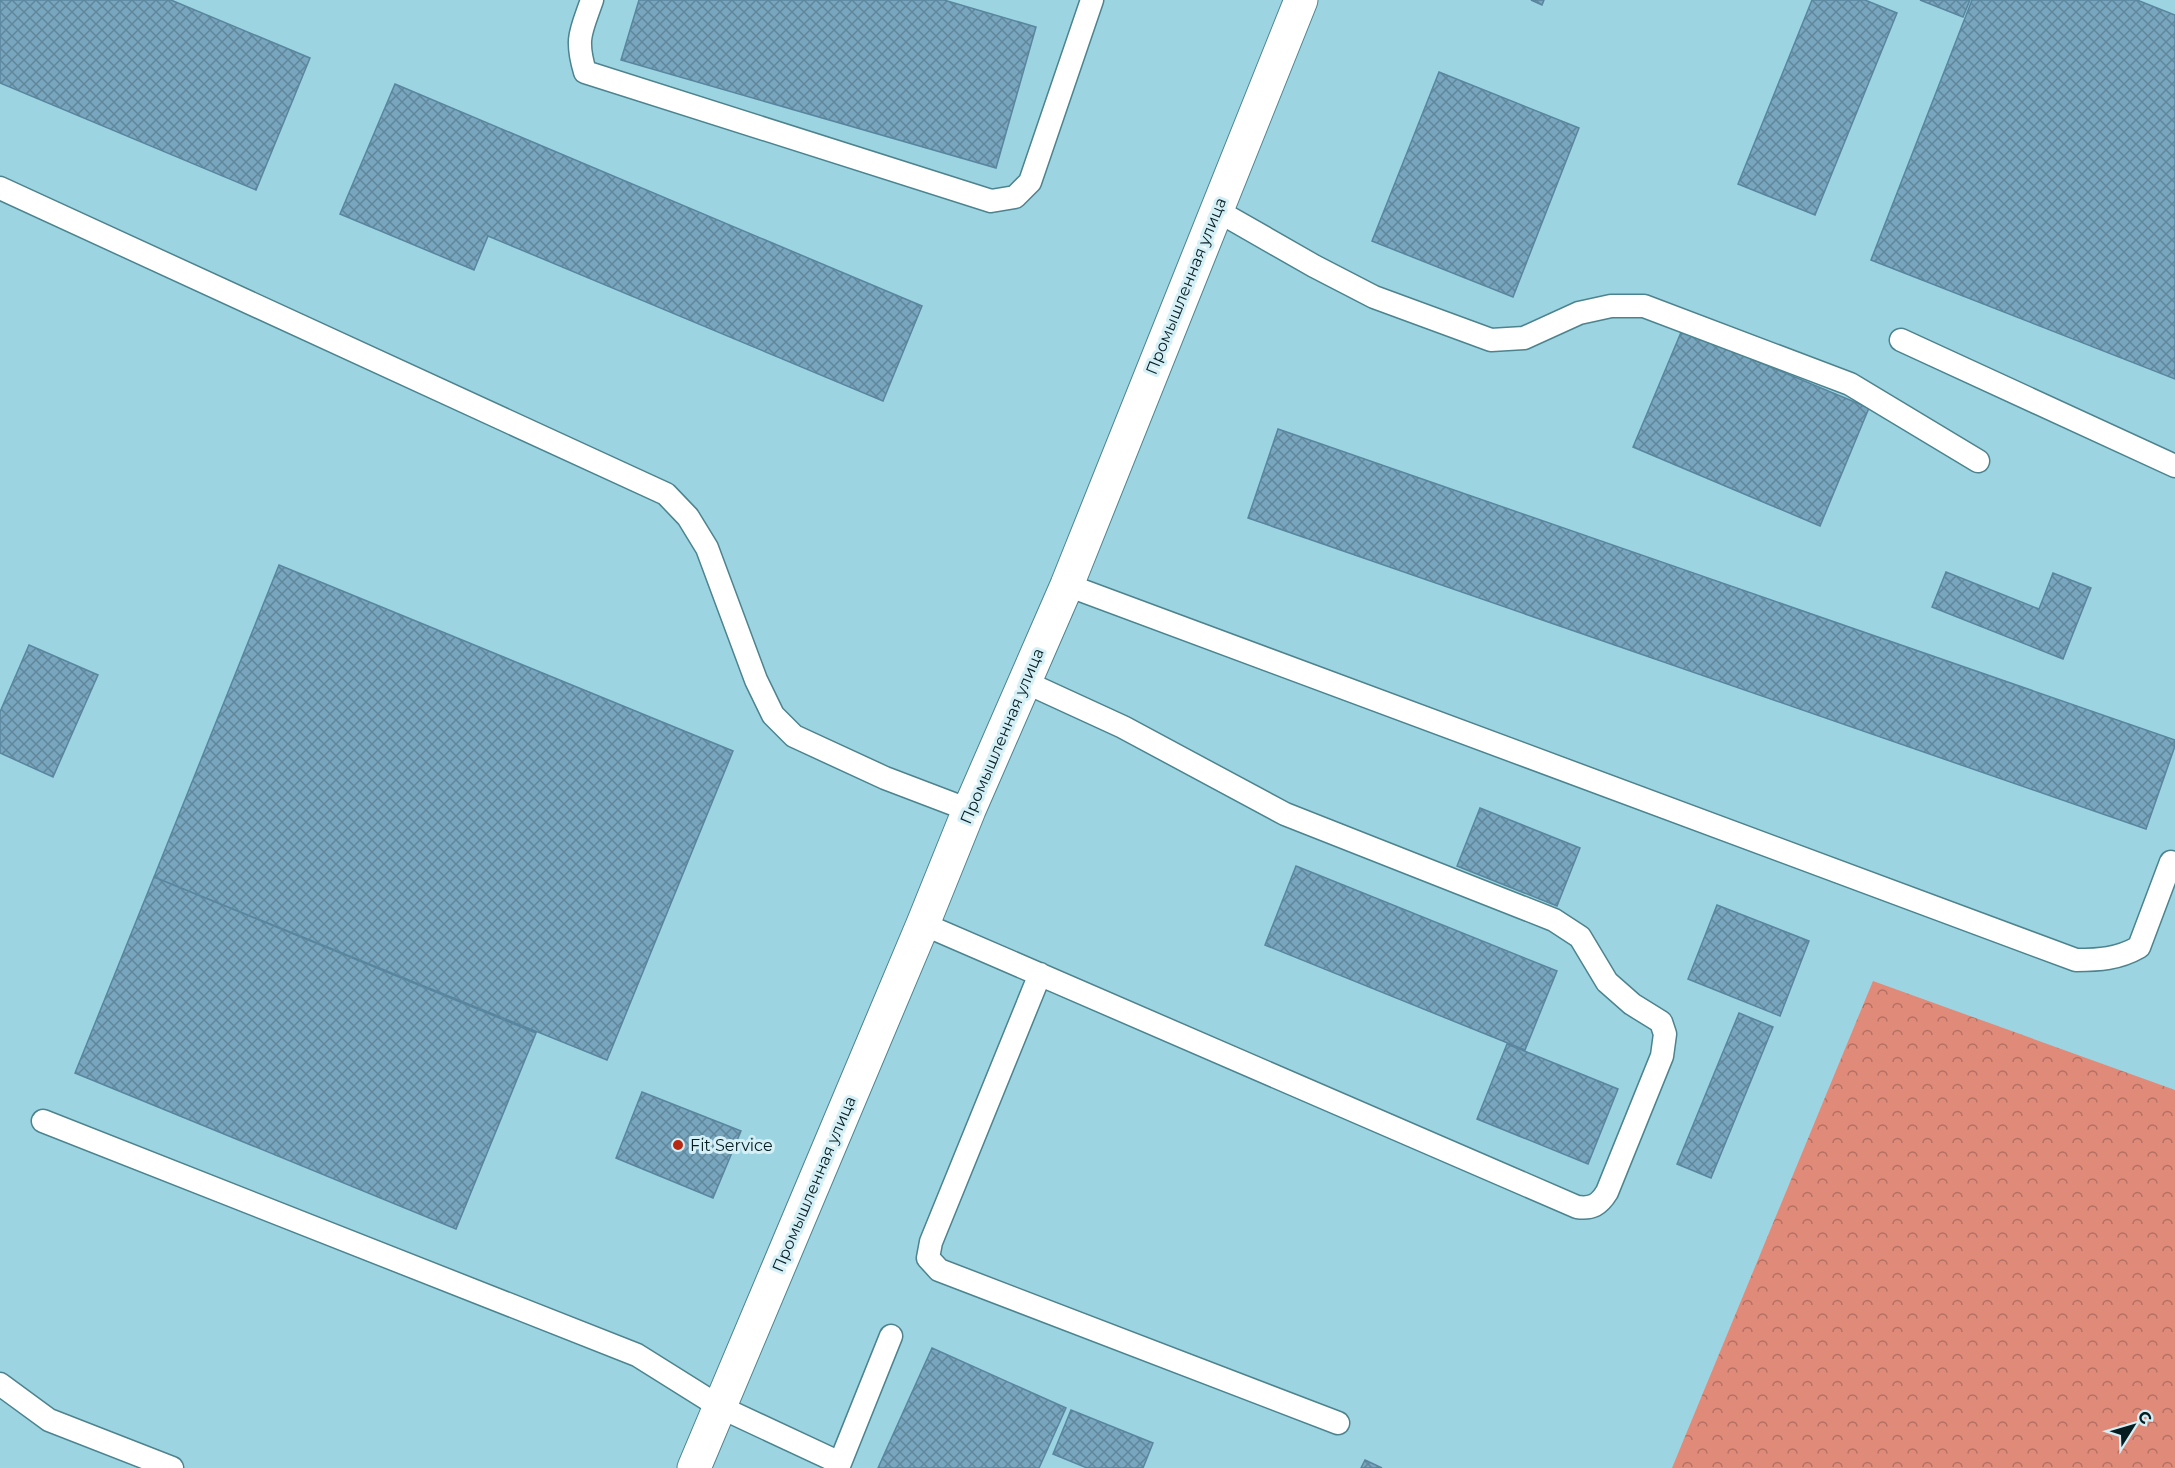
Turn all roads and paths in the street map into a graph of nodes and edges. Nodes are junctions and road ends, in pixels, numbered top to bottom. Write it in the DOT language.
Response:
graph roads {
  1 [pos="592,0"];
  2 [pos="1092,0"];
  3 [pos="1301,0"];
  4 [pos="0,188"];
  5 [pos="1216,210"];
  6 [pos="1901,340"];
  7 [pos="1978,461"];
  8 [pos="2175,466"];
  9 [pos="1067,585"];
  10 [pos="1024,682"];
  11 [pos="969,810"];
  12 [pos="2171,862"];
  13 [pos="923,924"];
  14 [pos="1040,975"];
  15 [pos="43,1121"];
  16 [pos="891,1336"];
  17 [pos="0,1384"];
  18 [pos="720,1407"];
  19 [pos="1338,1423"];
  20 [pos="839,1466"];
  21 [pos="172,1468"];
  22 [pos="694,1468"];
  1 -- 2 [label="lane"];
  3 -- 5 [label="street, Промышленная улица"];
  4 -- 11 [label="lane"];
  5 -- 7 [label="lane"];
  5 -- 9 [label="street, Промышленная улица"];
  6 -- 8 [label="lane"];
  9 -- 10 [label="street, Промышленная улица"];
  9 -- 12 [label="lane"];
  10 -- 11 [label="street, Промышленная улица"];
  10 -- 14 [label="lane"];
  11 -- 13 [label="street, Промышленная улица"];
  13 -- 14 [label="lane"];
  13 -- 18 [label="street, Промышленная улица"];
  14 -- 19 [label="lane"];
  15 -- 18 [label="lane"];
  16 -- 20 [label="lane"];
  17 -- 21 [label="lane"];
  18 -- 20 [label="lane"];
  18 -- 22 [label="street, Промышленная улица"];
}
